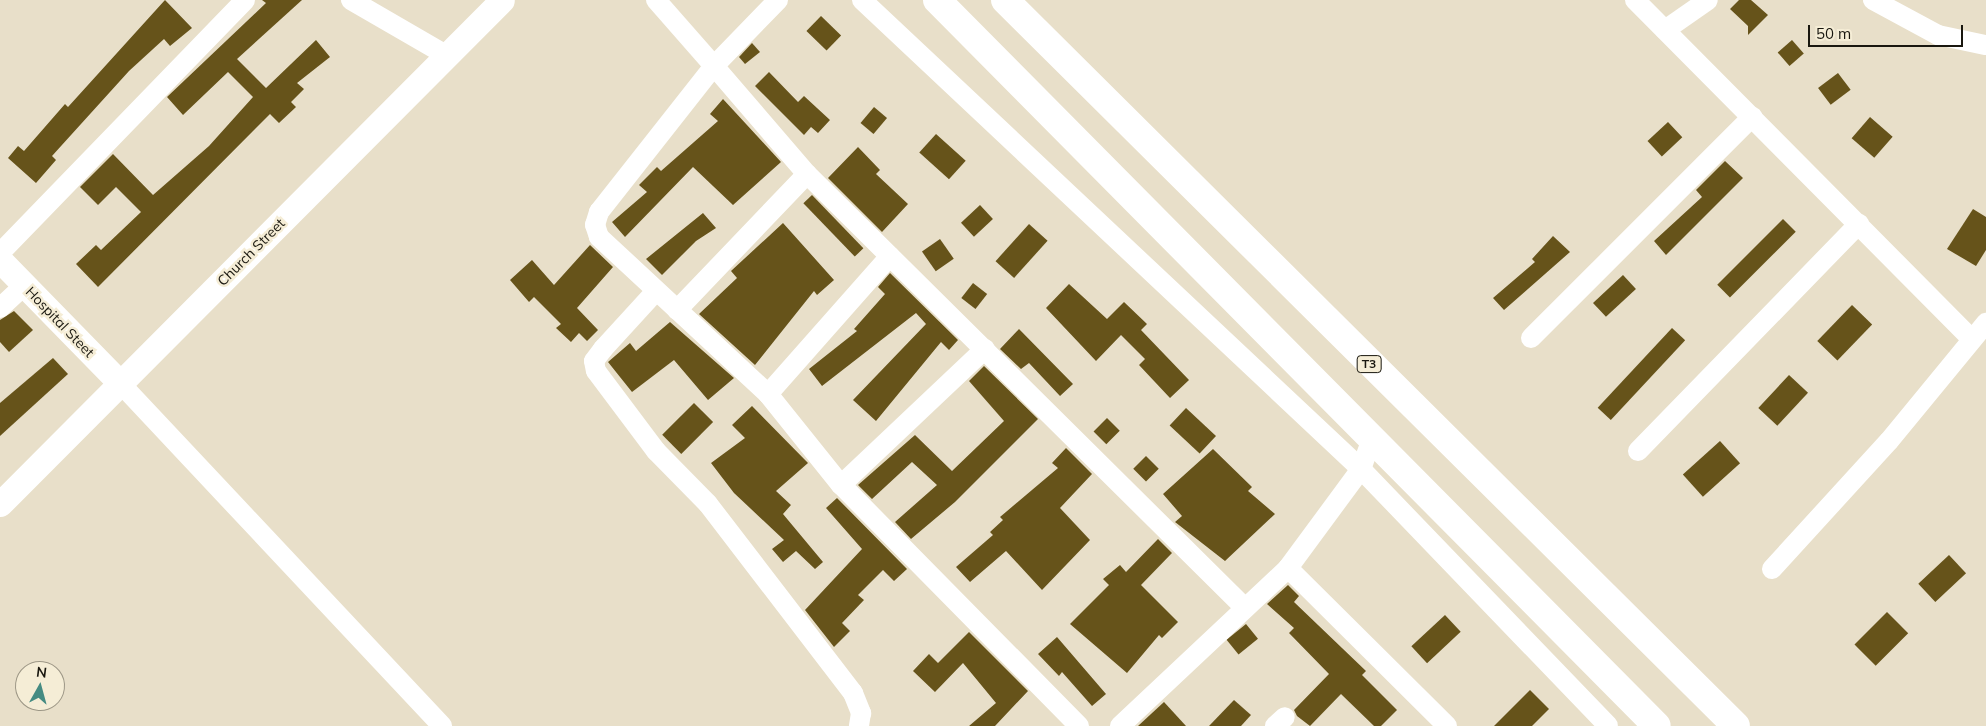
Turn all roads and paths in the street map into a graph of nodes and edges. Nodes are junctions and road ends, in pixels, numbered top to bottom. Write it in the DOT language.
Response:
graph roads {
  1 [pos="245,0"];
  2 [pos="351,0"];
  3 [pos="502,0"];
  4 [pos="656,0"];
  5 [pos="778,0"];
  6 [pos="862,0"];
  7 [pos="937,0"];
  8 [pos="1004,0"];
  9 [pos="1635,0"];
  10 [pos="1708,0"];
  11 [pos="1873,0"];
  12 [pos="1665,30"];
  13 [pos="1985,45"];
  14 [pos="446,55"];
  15 [pos="714,66"];
  16 [pos="1752,117"];
  17 [pos="807,174"];
  18 [pos="1859,224"];
  19 [pos="0,253"];
  20 [pos="890,256"];
  21 [pos="0,260"];
  22 [pos="25,285"];
  23 [pos="656,291"];
  24 [pos="0,308"];
  25 [pos="677,310"];
  26 [pos="1986,323"];
  27 [pos="1531,338"];
  28 [pos="1972,338"];
  29 [pos="985,349"];
  30 [pos="121,384"];
  31 [pos="768,394"];
  32 [pos="1371,441"];
  33 [pos="1638,451"];
  34 [pos="1361,469"];
  35 [pos="841,485"];
  36 [pos="0,504"];
  37 [pos="1288,568"];
  38 [pos="1772,569"];
  39 [pos="1244,608"];
  40 [pos="442,726"];
  41 [pos="859,726"];
  42 [pos="1079,726"];
  43 [pos="1120,726"];
  44 [pos="1447,726"];
  45 [pos="1608,726"];
  46 [pos="1657,726"];
  47 [pos="1736,726"];
  1 -- 19 [label="street"];
  2 -- 14 [label="street"];
  3 -- 14 [label="street, Church Street"];
  4 -- 15 [label="street"];
  5 -- 15 [label="street"];
  6 -- 34 [label="street"];
  7 -- 32 [label="highway"];
  8 -- 47 [label="highway, T3"];
  9 -- 12 [label="street"];
  10 -- 12 [label="street"];
  11 -- 13 [label="street"];
  12 -- 16 [label="street"];
  14 -- 30 [label="street, Church Street"];
  15 -- 17 [label="street"];
  15 -- 23 [label="street"];
  16 -- 18 [label="street"];
  16 -- 27 [label="street"];
  17 -- 20 [label="street"];
  17 -- 25 [label="street"];
  18 -- 28 [label="street"];
  18 -- 33 [label="street"];
  20 -- 29 [label="street"];
  20 -- 31 [label="street"];
  21 -- 22 [label="street, Hospital Steet"];
  22 -- 24 [label="street"];
  22 -- 30 [label="street, Hospital Steet"];
  23 -- 25 [label="street"];
  23 -- 41 [label="street"];
  25 -- 31 [label="street"];
  26 -- 28 [label="street"];
  28 -- 38 [label="street"];
  29 -- 35 [label="street"];
  29 -- 39 [label="street"];
  30 -- 36 [label="street, Church Street"];
  30 -- 40 [label="street"];
  31 -- 35 [label="street"];
  32 -- 34 [label="street"];
  32 -- 46 [label="highway"];
  34 -- 37 [label="street"];
  34 -- 45 [label="street"];
  35 -- 42 [label="street"];
  37 -- 39 [label="street"];
  37 -- 44 [label="street"];
  39 -- 43 [label="street"];
}
